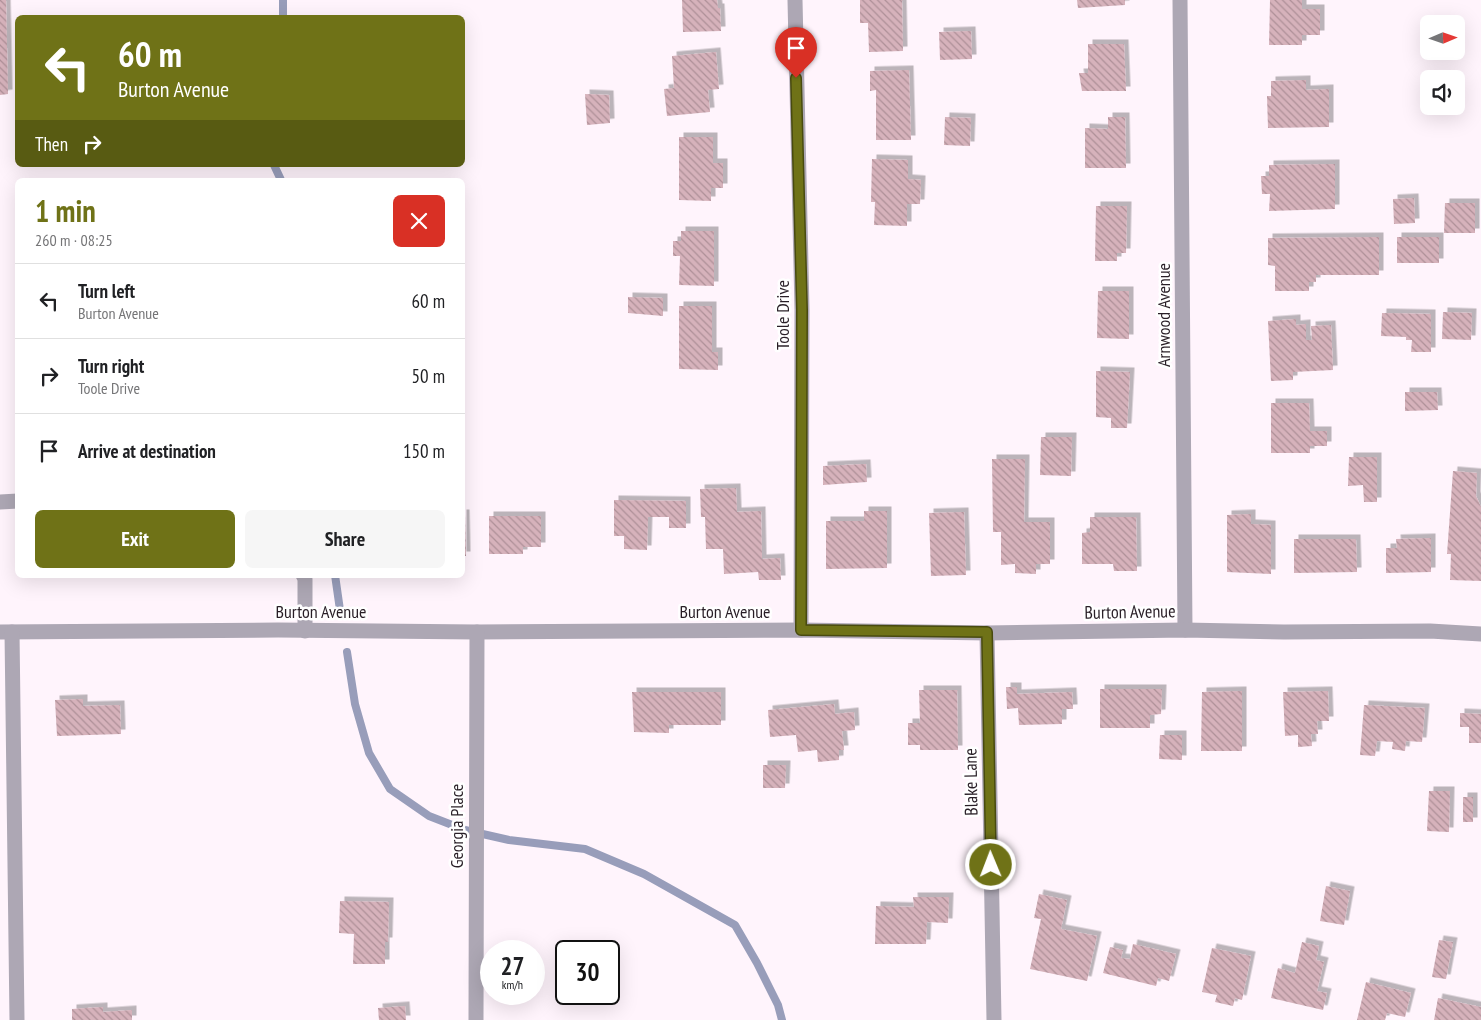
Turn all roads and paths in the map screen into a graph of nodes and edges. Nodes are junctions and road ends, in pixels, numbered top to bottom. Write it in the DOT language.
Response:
graph roads {
  1 [pos="795,0"];
  2 [pos="1180,0"];
  3 [pos="15,501"];
  4 [pos="0,502"];
  5 [pos="304,578"];
  6 [pos="801,630"];
  7 [pos="1185,630"];
  8 [pos="305,631"];
  9 [pos="6,632"];
  10 [pos="476,632"];
  11 [pos="987,632"];
  12 [pos="1481,634"];
  13 [pos="17,1020"];
  14 [pos="476,1020"];
  15 [pos="994,1020"];
  1 -- 6 [label="street, Toole Drive"];
  2 -- 7 [label="street, Arnwood Avenue"];
  3 -- 4 [label="street"];
  5 -- 8 [label="street"];
  6 -- 10 [label="street, Burton Avenue"];
  6 -- 11 [label="street, Burton Avenue"];
  7 -- 11 [label="street, Burton Avenue"];
  7 -- 12 [label="street, Burton Avenue"];
  8 -- 9 [label="street, Burton Avenue"];
  8 -- 10 [label="street, Burton Avenue"];
  9 -- 13 [label="street"];
  10 -- 14 [label="street, Georgia Place"];
  11 -- 15 [label="street, Blake Lane"];
}
